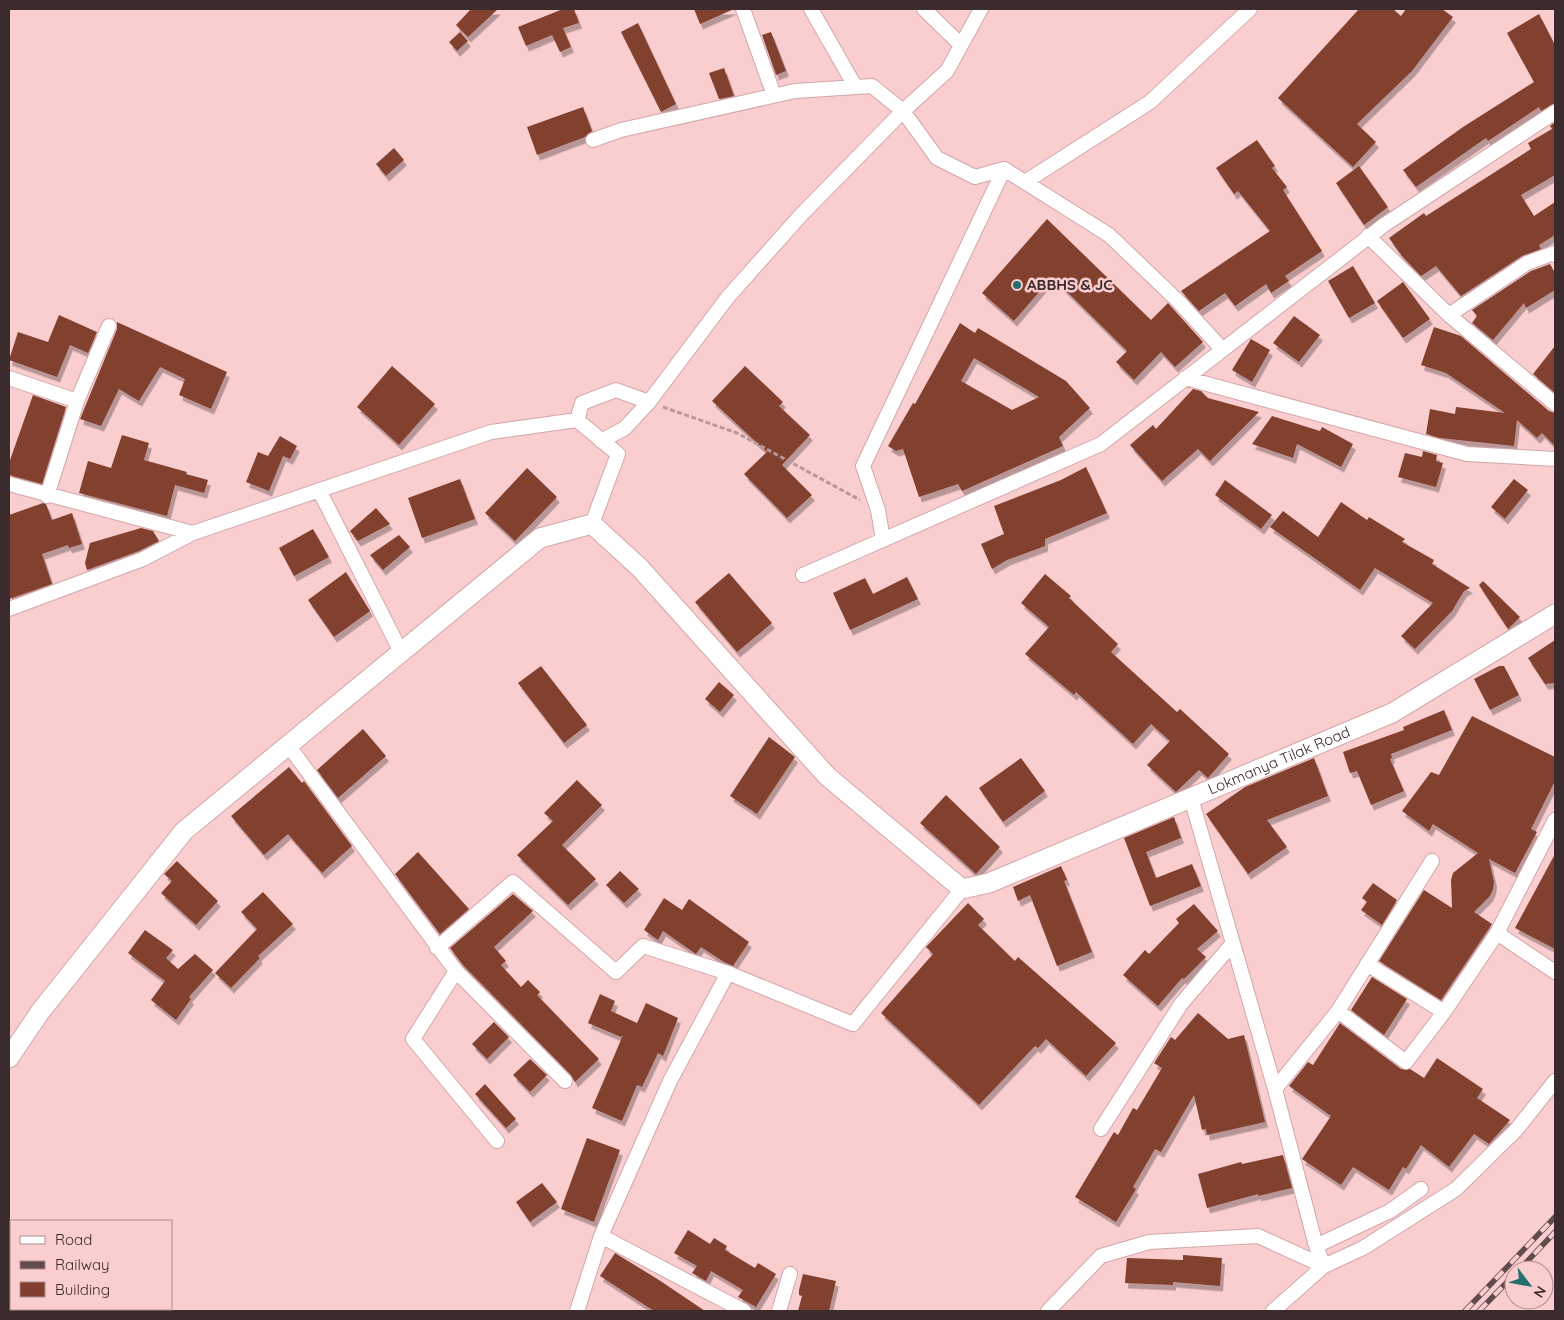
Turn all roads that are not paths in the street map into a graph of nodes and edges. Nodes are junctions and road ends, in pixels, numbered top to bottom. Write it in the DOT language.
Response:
graph roads {
  1 [pos="743,9"];
  2 [pos="811,9"];
  3 [pos="924,9"];
  4 [pos="981,9"];
  5 [pos="1250,9"];
  6 [pos="961,45"];
  7 [pos="855,86"];
  8 [pos="774,96"];
  9 [pos="903,111"];
  10 [pos="1555,112"];
  11 [pos="592,140"];
  12 [pos="1004,169"];
  13 [pos="1025,182"];
  14 [pos="1368,236"];
  15 [pos="1555,255"];
  16 [pos="1449,315"];
  17 [pos="109,326"];
  18 [pos="1222,349"];
  19 [pos="9,378"];
  20 [pos="1184,378"];
  21 [pos="77,401"];
  22 [pos="649,402"];
  23 [pos="1555,404"];
  24 [pos="577,420"];
  25 [pos="601,440"];
  26 [pos="1555,460"];
  27 [pos="9,484"];
  28 [pos="319,490"];
  29 [pos="47,496"];
  30 [pos="592,524"];
  31 [pos="192,533"];
  32 [pos="884,540"];
  33 [pos="803,575"];
  34 [pos="9,609"];
  35 [pos="1555,614"];
  36 [pos="401,652"];
  37 [pos="288,745"];
  38 [pos="1191,798"];
  39 [pos="1555,820"];
  40 [pos="1432,861"];
  41 [pos="962,889"];
  42 [pos="1497,933"];
  43 [pos="1233,943"];
  44 [pos="438,948"];
  45 [pos="1367,964"];
  46 [pos="456,971"];
  47 [pos="1555,972"];
  48 [pos="728,973"];
  49 [pos="1338,1011"];
  50 [pos="1444,1012"];
  51 [pos="9,1058"];
  52 [pos="565,1081"];
  53 [pos="1555,1081"];
  54 [pos="1275,1089"];
  55 [pos="1100,1129"];
  56 [pos="498,1141"];
  57 [pos="1421,1189"];
  58 [pos="601,1236"];
  59 [pos="1316,1246"];
  60 [pos="1324,1266"];
  61 [pos="790,1274"];
  62 [pos="577,1311"];
  63 [pos="744,1311"];
  64 [pos="779,1311"];
  65 [pos="1048,1311"];
  66 [pos="1273,1311"];
  1 -- 8 [label="street"];
  2 -- 7 [label="street"];
  3 -- 6 [label="street"];
  4 -- 6 [label="street"];
  5 -- 13 [label="street"];
  6 -- 9 [label="street"];
  7 -- 8 [label="street"];
  7 -- 9 [label="street"];
  8 -- 11 [label="street"];
  9 -- 12 [label="street"];
  9 -- 22 [label="street"];
  10 -- 14 [label="street"];
  12 -- 13 [label="street"];
  12 -- 32 [label="street"];
  13 -- 18 [label="street"];
  14 -- 16 [label="street"];
  14 -- 18 [label="street"];
  15 -- 16 [label="street"];
  16 -- 23 [label="street"];
  17 -- 21 [label="street"];
  18 -- 20 [label="street"];
  19 -- 21 [label="street"];
  20 -- 26 [label="street"];
  20 -- 32 [label="street"];
  21 -- 29 [label="street"];
  22 -- 24 [label="street"];
  22 -- 25 [label="street"];
  24 -- 25 [label="street"];
  24 -- 28 [label="street"];
  25 -- 30 [label="street"];
  27 -- 29 [label="street"];
  28 -- 31 [label="street"];
  28 -- 36 [label="street"];
  29 -- 31 [label="street"];
  30 -- 36 [label="main road"];
  30 -- 41 [label="main road"];
  31 -- 34 [label="street"];
  32 -- 33 [label="street"];
  35 -- 38 [label="main road, Lokmanya Tilak Road"];
  36 -- 37 [label="main road"];
  37 -- 44 [label="street"];
  37 -- 51 [label="main road"];
  38 -- 41 [label="main road, Lokmanya Tilak Road"];
  38 -- 43 [label="street"];
  39 -- 42 [label="street"];
  40 -- 45 [label="street"];
  41 -- 48 [label="street"];
  42 -- 47 [label="street"];
  42 -- 50 [label="street"];
  43 -- 54 [label="street"];
  43 -- 55 [label="street"];
  44 -- 46 [label="street"];
  44 -- 48 [label="street"];
  45 -- 49 [label="street"];
  45 -- 50 [label="street"];
  46 -- 52 [label="street"];
  46 -- 56 [label="street"];
  48 -- 58 [label="street"];
  49 -- 50 [label="street"];
  49 -- 54 [label="street"];
  53 -- 60 [label="street"];
  54 -- 59 [label="street"];
  57 -- 59 [label="street"];
  58 -- 62 [label="street"];
  58 -- 63 [label="street"];
  59 -- 60 [label="street"];
  60 -- 65 [label="street"];
  60 -- 66 [label="street"];
  61 -- 64 [label="street"];
}
